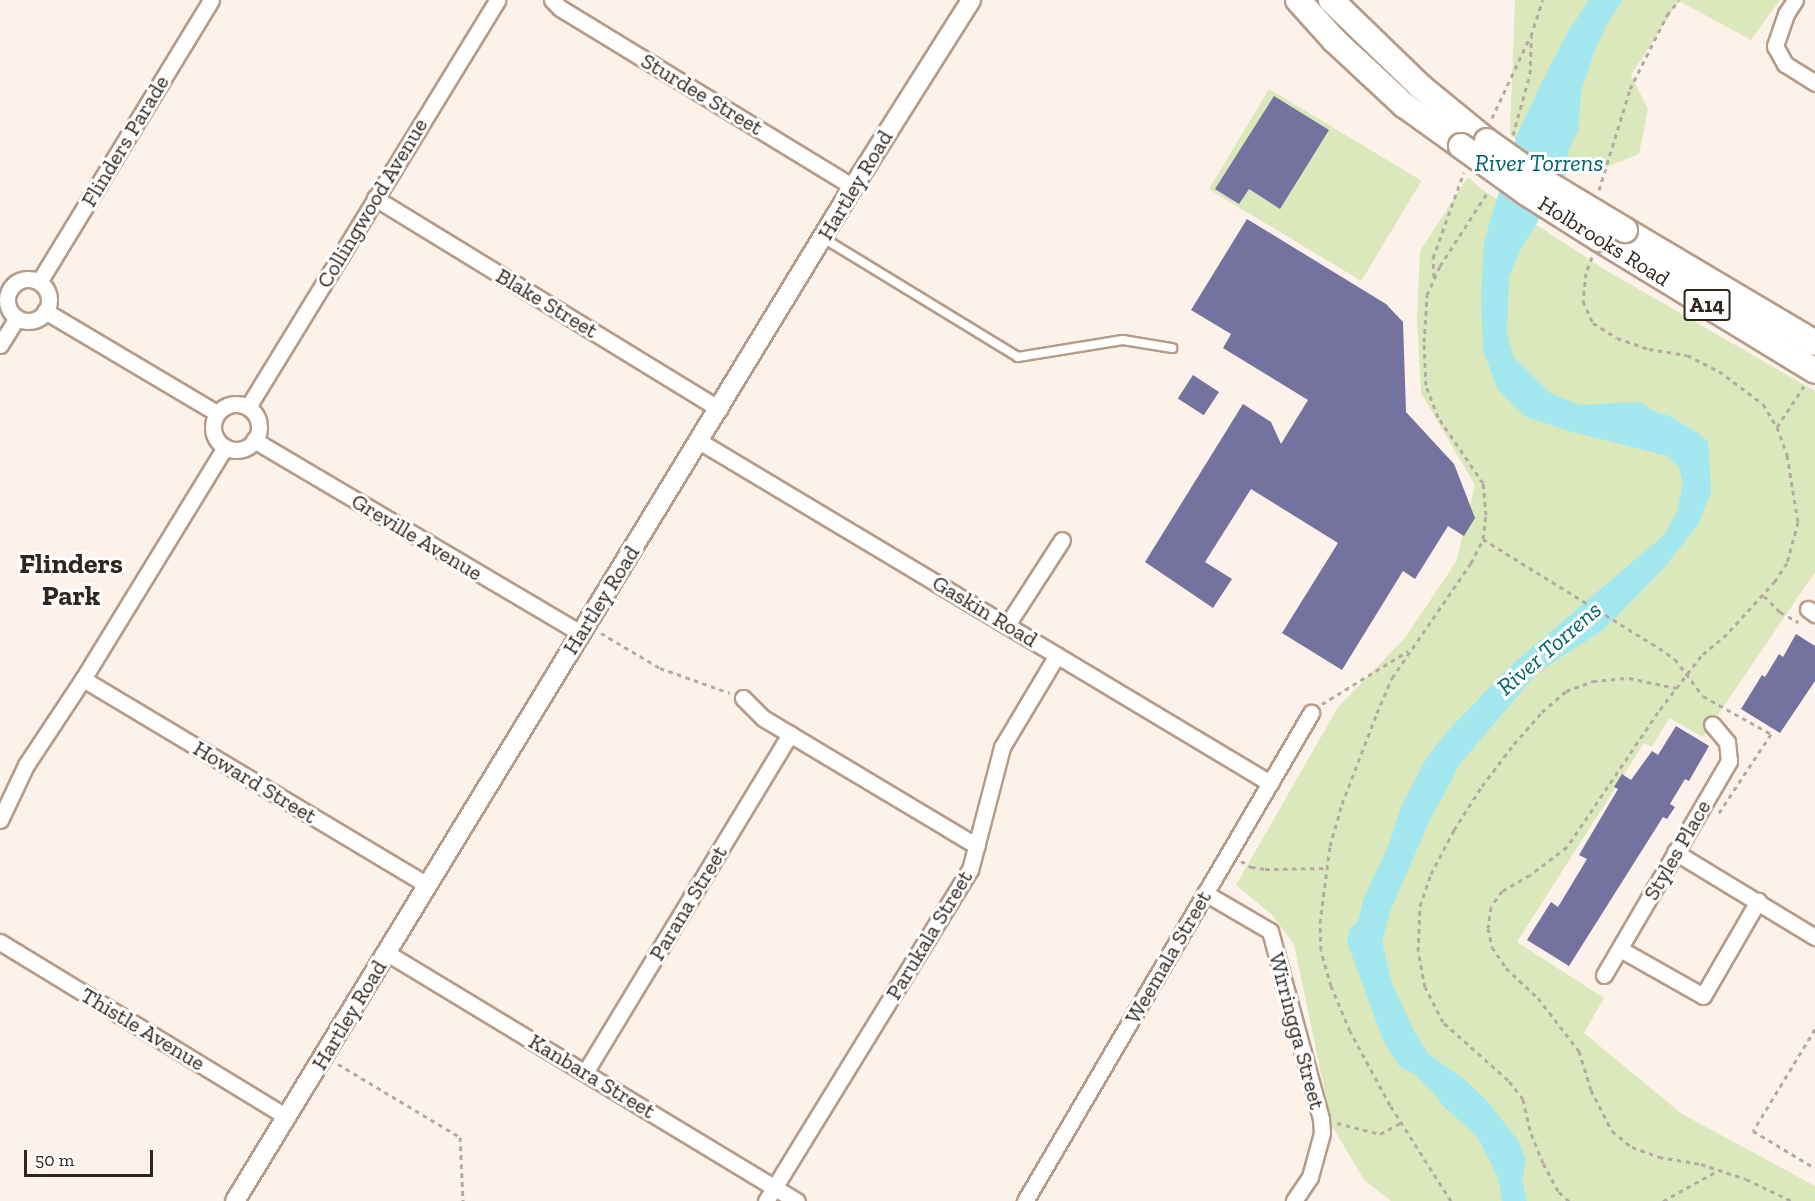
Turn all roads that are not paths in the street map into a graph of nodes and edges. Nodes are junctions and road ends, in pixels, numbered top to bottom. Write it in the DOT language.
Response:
graph roads {
  1 [pos="211,0"];
  2 [pos="497,0"];
  3 [pos="552,0"];
  4 [pos="970,0"];
  5 [pos="1298,0"];
  6 [pos="1331,0"];
  7 [pos="1795,0"];
  8 [pos="1815,83"];
  9 [pos="853,187"];
  10 [pos="375,198"];
  11 [pos="822,238"];
  12 [pos="39,282"];
  13 [pos="5,287"];
  14 [pos="45,311"];
  15 [pos="17,318"];
  16 [pos="1815,343"];
  17 [pos="0,345"];
  18 [pos="1172,348"];
  19 [pos="1815,370"];
  20 [pos="248,407"];
  21 [pos="719,409"];
  22 [pos="217,413"];
  23 [pos="254,440"];
  24 [pos="699,441"];
  25 [pos="225,447"];
  26 [pos="1062,540"];
  27 [pos="1007,625"];
  28 [pos="583,629"];
  29 [pos="1057,655"];
  30 [pos="83,679"];
  31 [pos="744,698"];
  32 [pos="1311,713"];
  33 [pos="1712,724"];
  34 [pos="790,735"];
  35 [pos="1270,783"];
  36 [pos="0,820"];
  37 [pos="977,846"];
  38 [pos="1675,852"];
  39 [pos="427,885"];
  40 [pos="1205,893"];
  41 [pos="1758,901"];
  42 [pos="1815,937"];
  43 [pos="0,942"];
  44 [pos="1620,949"];
  45 [pos="387,953"];
  46 [pos="1604,975"];
  47 [pos="586,1071"];
  48 [pos="287,1117"];
  49 [pos="775,1188"];
  50 [pos="235,1201"];
  51 [pos="766,1201"];
  52 [pos="797,1201"];
  53 [pos="1025,1201"];
  54 [pos="1294,1201"];
  1 -- 12 [label="street, Flinders Parade"];
  2 -- 10 [label="street, Collingwood Avenue"];
  3 -- 9 [label="street, Sturdee Street"];
  4 -- 9 [label="street, Hartley Road"];
  5 -- 19 [label="main road, Holbrooks Road / A14, bridge"];
  6 -- 16 [label="main road, Holbrooks Road / A14, bridge"];
  7 -- 8 [label="street"];
  9 -- 11 [label="street, Hartley Road"];
  10 -- 20 [label="street, Collingwood Avenue"];
  10 -- 21 [label="street, Blake Street"];
  11 -- 18 [label="lane"];
  11 -- 21 [label="street, Hartley Road"];
  12 -- 13 [label="street"];
  12 -- 14 [label="street"];
  13 -- 15 [label="street"];
  14 -- 15 [label="street"];
  14 -- 22 [label="street"];
  15 -- 17 [label="street"];
  20 -- 22 [label="street"];
  20 -- 23 [label="street"];
  21 -- 24 [label="street, Hartley Road"];
  22 -- 25 [label="street"];
  23 -- 25 [label="street"];
  23 -- 28 [label="street, Greville Avenue"];
  24 -- 27 [label="street, Gaskin Road"];
  24 -- 28 [label="street, Hartley Road"];
  25 -- 30 [label="street"];
  26 -- 27 [label="street"];
  27 -- 29 [label="street, Gaskin Road"];
  28 -- 39 [label="street, Hartley Road"];
  29 -- 35 [label="street, Gaskin Road"];
  29 -- 37 [label="street, Parukala Street"];
  30 -- 36 [label="street"];
  30 -- 39 [label="street, Howard Street"];
  31 -- 34 [label="street"];
  32 -- 35 [label="street, Weemala Street"];
  33 -- 38 [label="street, Styles Place"];
  34 -- 37 [label="street"];
  34 -- 47 [label="street, Parana Street"];
  35 -- 40 [label="street, Weemala Street"];
  37 -- 49 [label="street, Parukala Street"];
  38 -- 41 [label="street"];
  38 -- 44 [label="street, Styles Place"];
  39 -- 45 [label="street, Hartley Road"];
  40 -- 53 [label="street, Weemala Street"];
  40 -- 54 [label="street, Wirringga Street"];
  41 -- 42 [label="street"];
  41 -- 44 [label="street"];
  43 -- 48 [label="street, Thistle Avenue"];
  44 -- 46 [label="street, Styles Place"];
  45 -- 47 [label="street, Kanbara Street"];
  45 -- 48 [label="street, Hartley Road"];
  47 -- 49 [label="street, Kanbara Street"];
  48 -- 50 [label="street, Hartley Road"];
  49 -- 51 [label="street, Parukala Street"];
  49 -- 52 [label="street, Kanbara Street"];
}
